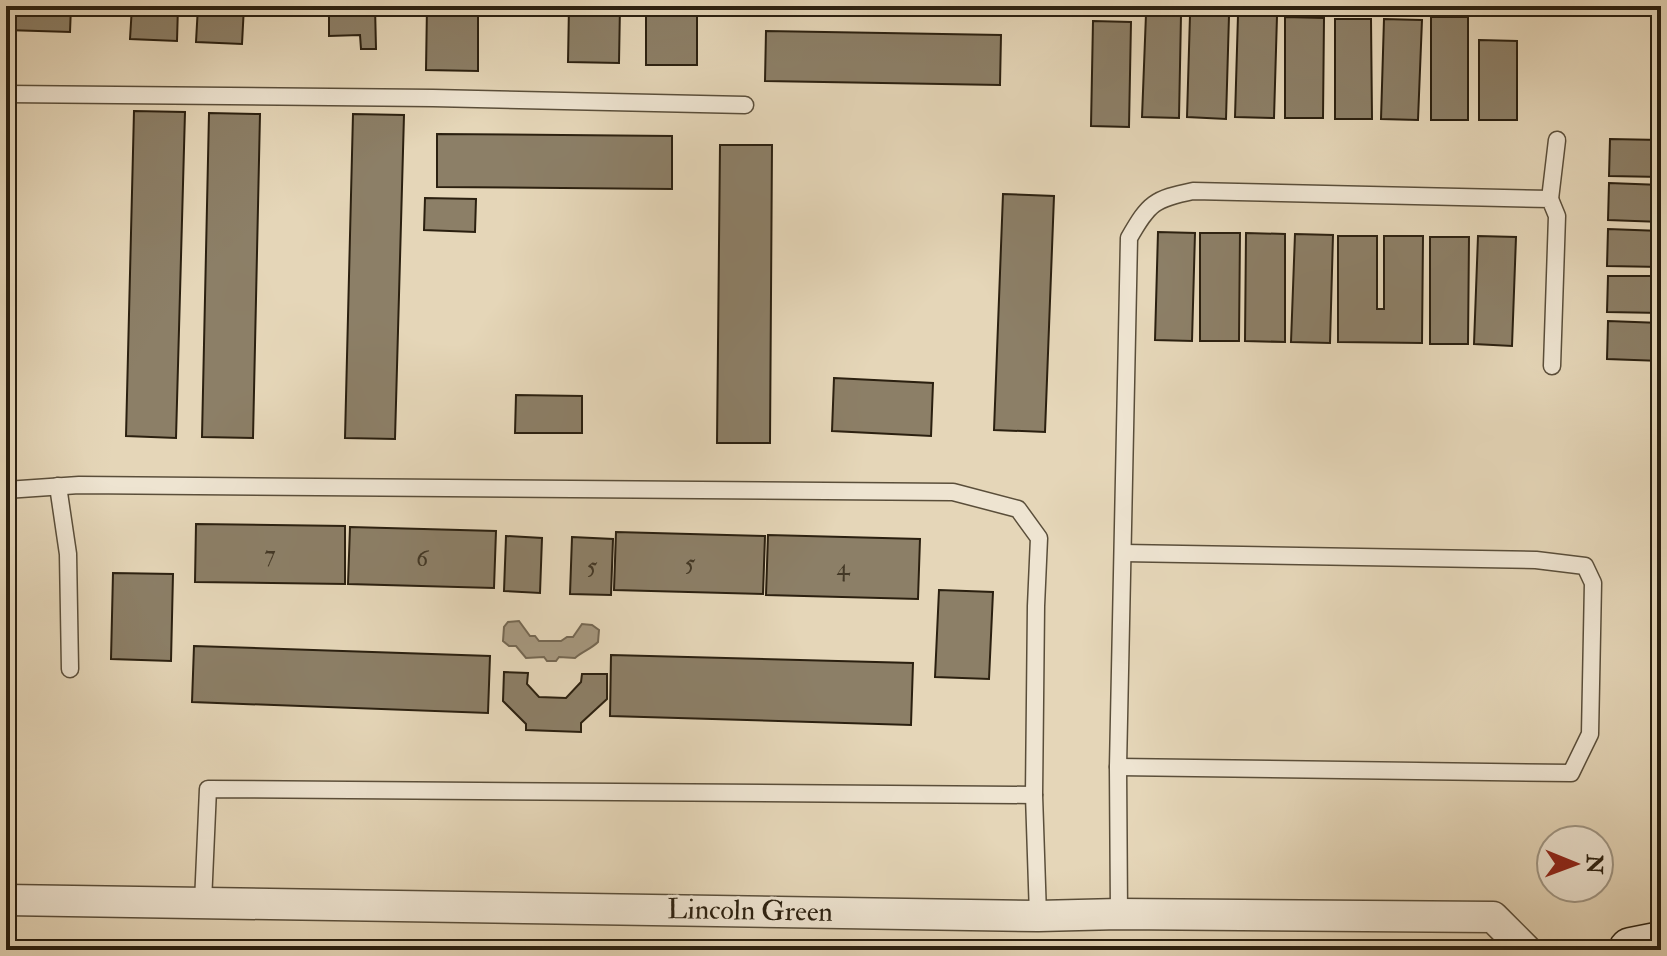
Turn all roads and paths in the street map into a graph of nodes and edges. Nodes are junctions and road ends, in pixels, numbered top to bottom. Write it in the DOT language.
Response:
graph roads {
  1 [pos="6,94"];
  2 [pos="745,105"];
  3 [pos="1557,140"];
  4 [pos="1550,199"];
  5 [pos="1552,366"];
  6 [pos="58,486"];
  7 [pos="6,490"];
  8 [pos="1123,553"];
  9 [pos="70,669"];
  10 [pos="1118,767"];
  11 [pos="1034,795"];
  12 [pos="6,900"];
  13 [pos="203,902"];
  14 [pos="1119,914"];
  15 [pos="1038,916"];
  16 [pos="1661,944"];
  17 [pos="1526,950"];
  18 [pos="1631,950"];
  1 -- 2 [label="lane"];
  3 -- 4 [label="lane"];
  4 -- 5 [label="lane"];
  4 -- 8 [label="lane"];
  6 -- 7 [label="lane"];
  6 -- 9 [label="lane"];
  6 -- 11 [label="lane"];
  8 -- 10 [label="lane"];
  8 -- 10 [label="lane"];
  10 -- 14 [label="lane"];
  11 -- 13 [label="lane"];
  11 -- 15 [label="lane"];
  12 -- 13 [label="street, Lincoln Green"];
  13 -- 15 [label="street, Lincoln Green"];
  14 -- 15 [label="street, Lincoln Green"];
  14 -- 17 [label="street, Lincoln Green"];
  16 -- 18 [label="street"];
}
